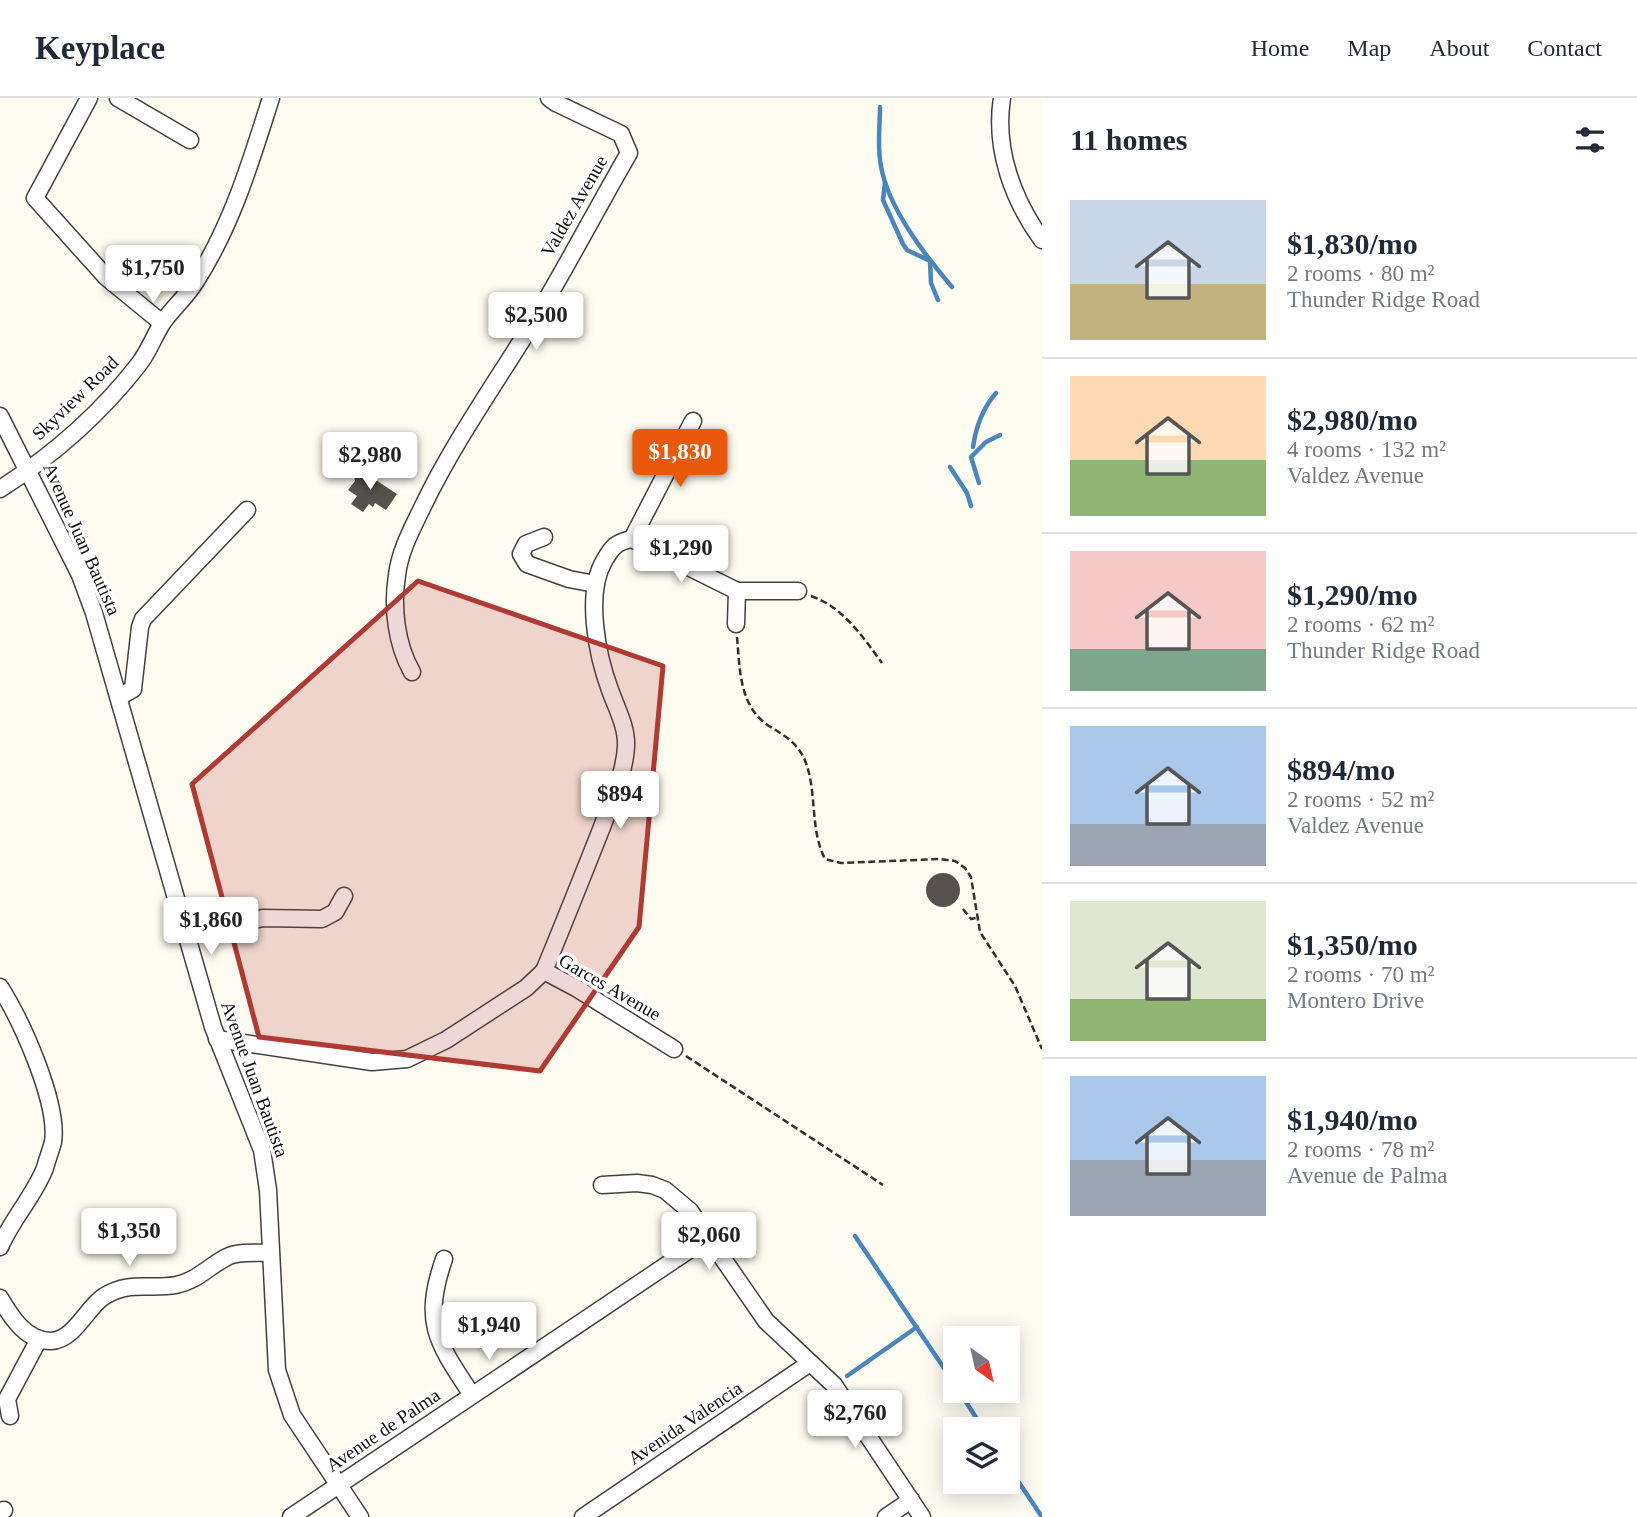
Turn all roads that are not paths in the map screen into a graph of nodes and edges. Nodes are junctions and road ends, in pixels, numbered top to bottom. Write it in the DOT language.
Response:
graph roads {
  1 [pos="89,98"];
  2 [pos="118,98"];
  3 [pos="271,98"];
  4 [pos="549,98"];
  5 [pos="1002,98"];
  6 [pos="190,140"];
  7 [pos="1042,240"];
  8 [pos="162,323"];
  9 [pos="0,416"];
  10 [pos="693,421"];
  11 [pos="28,471"];
  12 [pos="0,489"];
  13 [pos="247,510"];
  14 [pos="544,537"];
  15 [pos="632,539"];
  16 [pos="595,584"];
  17 [pos="737,591"];
  18 [pos="798,591"];
  19 [pos="736,624"];
  20 [pos="412,672"];
  21 [pos="119,697"];
  22 [pos="344,896"];
  23 [pos="186,935"];
  24 [pos="544,971"];
  25 [pos="0,987"];
  26 [pos="217,1039"];
  27 [pos="674,1049"];
  28 [pos="603,1185"];
  29 [pos="707,1238"];
  30 [pos="0,1247"];
  31 [pos="270,1253"];
  32 [pos="444,1259"];
  33 [pos="0,1298"];
  34 [pos="39,1339"];
  35 [pos="810,1363"];
  36 [pos="472,1395"];
  37 [pos="10,1416"];
  38 [pos="338,1485"];
  39 [pos="911,1500"];
  40 [pos="291,1517"];
  41 [pos="360,1517"];
  42 [pos="583,1517"];
  43 [pos="886,1517"];
  44 [pos="922,1517"];
  1 -- 8 [label="street"];
  2 -- 6 [label="street"];
  3 -- 8 [label="street, Skyview Road"];
  4 -- 20 [label="street, Valdez Avenue"];
  5 -- 7 [label="street"];
  8 -- 11 [label="street, Skyview Road"];
  9 -- 11 [label="street, Avenue Juan Bautista"];
  10 -- 15 [label="street"];
  11 -- 12 [label="street, Skyview Road"];
  11 -- 21 [label="street, Avenue Juan Bautista"];
  13 -- 21 [label="street"];
  14 -- 16 [label="street"];
  15 -- 16 [label="street"];
  15 -- 17 [label="street"];
  16 -- 24 [label="street"];
  17 -- 18 [label="street"];
  17 -- 19 [label="street"];
  21 -- 23 [label="street, Avenue Juan Bautista"];
  22 -- 23 [label="street"];
  23 -- 26 [label="street, Avenue Juan Bautista"];
  24 -- 26 [label="street, Garces Avenue"];
  24 -- 27 [label="street, Garces Avenue"];
  25 -- 30 [label="street"];
  26 -- 31 [label="street, Avenue Juan Bautista"];
  28 -- 29 [label="street"];
  29 -- 35 [label="street"];
  29 -- 36 [label="street, Avenue de Palma"];
  31 -- 34 [label="street"];
  31 -- 38 [label="street, Avenue Juan Bautista"];
  32 -- 36 [label="street"];
  33 -- 34 [label="street"];
  34 -- 37 [label="street"];
  35 -- 39 [label="street"];
  35 -- 42 [label="street, Avenida Valencia"];
  36 -- 38 [label="street, Avenue de Palma"];
  38 -- 40 [label="street, Avenue de Palma"];
  38 -- 41 [label="street, Avenue Juan Bautista"];
  39 -- 43 [label="street"];
  39 -- 44 [label="street"];
}
